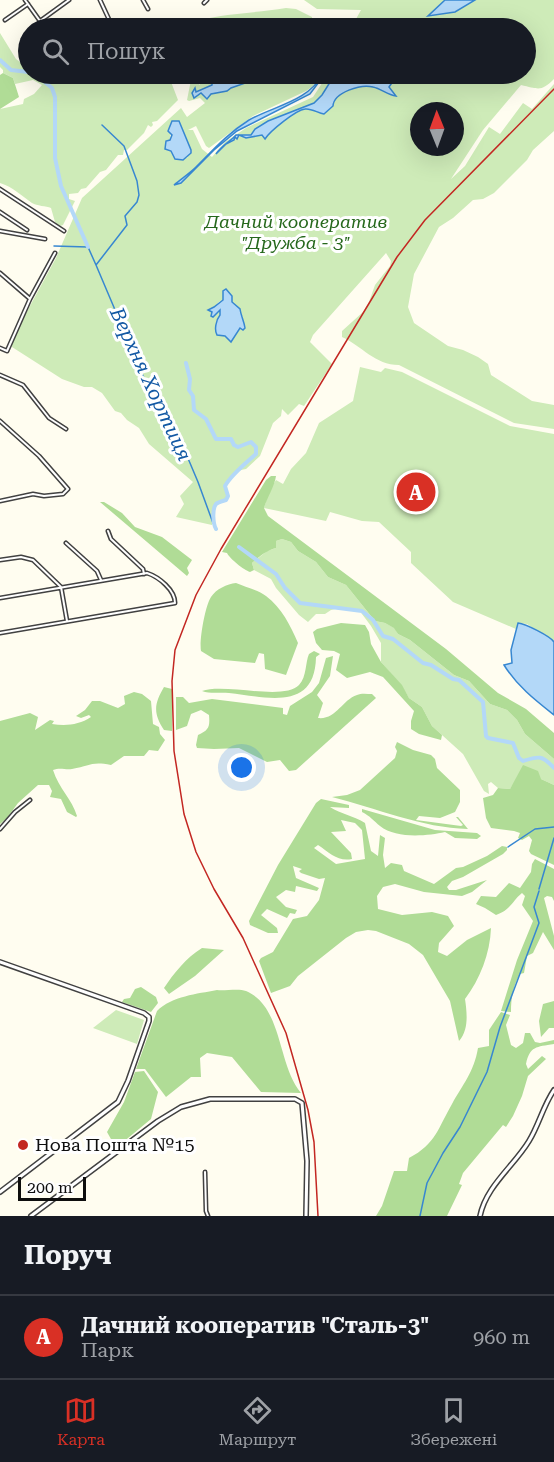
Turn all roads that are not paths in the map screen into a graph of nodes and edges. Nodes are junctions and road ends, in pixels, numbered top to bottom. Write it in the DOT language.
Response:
graph roads {
  1 [pos="26,0"];
  2 [pos="69,0"];
  3 [pos="100,0"];
  4 [pos="143,0"];
  5 [pos="28,4"];
  6 [pos="148,9"];
  7 [pos="38,18"];
  8 [pos="44,18"];
  9 [pos="108,18"];
  10 [pos="5,20"];
  11 [pos="0,189"];
  12 [pos="0,212"];
  13 [pos="27,230"];
  14 [pos="0,231"];
  15 [pos="64,231"];
  16 [pos="45,239"];
  17 [pos="55,253"];
  18 [pos="0,273"];
  19 [pos="30,299"];
  20 [pos="0,348"];
  21 [pos="0,375"];
  22 [pos="0,422"];
  23 [pos="66,429"];
  24 [pos="0,501"];
  25 [pos="108,531"];
  26 [pos="66,543"];
  27 [pos="2,559"];
  28 [pos="144,574"];
  29 [pos="102,580"];
  30 [pos="62,588"];
  31 [pos="0,598"];
  32 [pos="67,621"];
  33 [pos="0,633"];
  34 [pos="30,800"];
  35 [pos="0,829"];
  36 [pos="0,962"];
  37 [pos="554,1090"];
  38 [pos="206,1172"];
  39 [pos="0,1192"];
  40 [pos="31,1216"];
  41 [pos="208,1216"];
  42 [pos="306,1216"];
  43 [pos="480,1216"];
  1 -- 5 [label="street"];
  2 -- 8 [label="street"];
  3 -- 9 [label="street"];
  4 -- 6 [label="street"];
  5 -- 7 [label="street"];
  5 -- 10 [label="street"];
  11 -- 15 [label="street"];
  12 -- 13 [label="street"];
  14 -- 16 [label="street"];
  17 -- 19 [label="street"];
  18 -- 19 [label="street"];
  19 -- 20 [label="street"];
  21 -- 23 [label="street"];
  22 -- 24 [label="street"];
  25 -- 28 [label="street"];
  26 -- 29 [label="street"];
  27 -- 30 [label="street"];
  28 -- 29 [label="street"];
  28 -- 32 [label="street"];
  29 -- 30 [label="street"];
  30 -- 31 [label="street"];
  30 -- 32 [label="street"];
  32 -- 33 [label="street"];
  34 -- 35 [label="street"];
  36 -- 39 [label="street"];
  37 -- 43 [label="street"];
  38 -- 41 [label="street"];
  40 -- 42 [label="street"];
}
